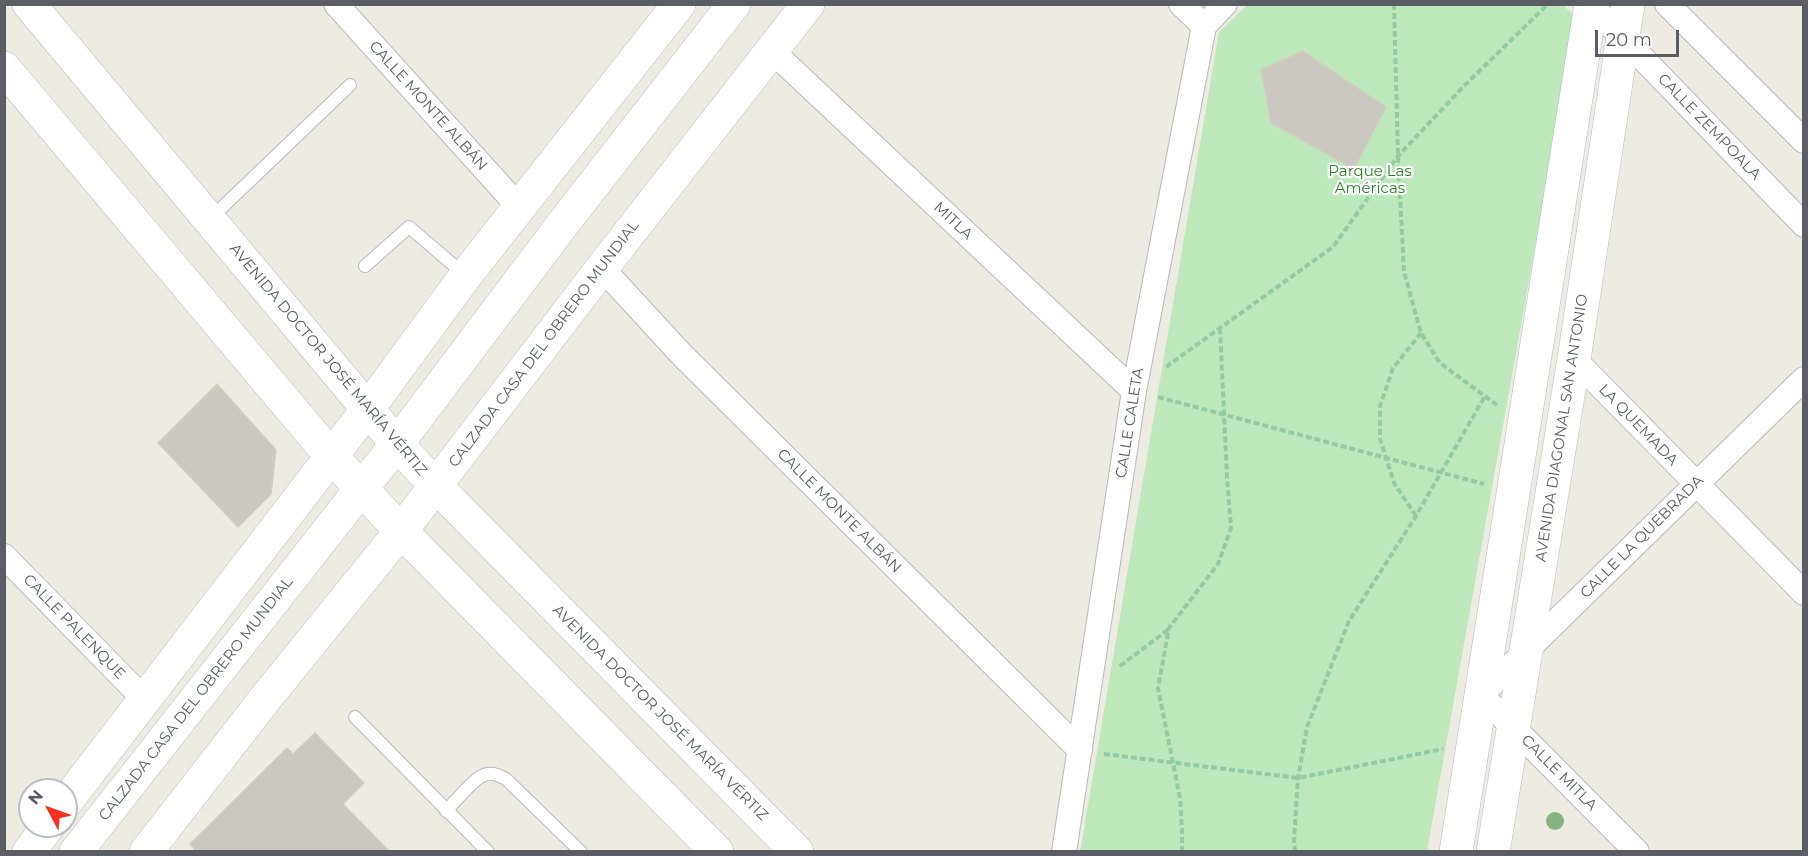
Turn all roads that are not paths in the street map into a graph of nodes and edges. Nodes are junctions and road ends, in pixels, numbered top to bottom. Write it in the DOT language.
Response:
graph roads {
  1 [pos="29,4"];
  2 [pos="679,4"];
  3 [pos="734,4"];
  4 [pos="808,4"];
  5 [pos="1181,4"];
  6 [pos="1225,4"];
  7 [pos="1628,4"];
  8 [pos="1667,4"];
  9 [pos="1590,5"];
  10 [pos="348,9"];
  11 [pos="1203,26"];
  12 [pos="1623,38"];
  13 [pos="772,51"];
  14 [pos="4,68"];
  15 [pos="350,85"];
  16 [pos="1803,141"];
  17 [pos="519,207"];
  18 [pos="209,219"];
  19 [pos="1803,225"];
  20 [pos="365,266"];
  21 [pos="602,268"];
  22 [pos="466,275"];
  23 [pos="1574,359"];
  24 [pos="1803,380"];
  25 [pos="1134,391"];
  26 [pos="367,410"];
  27 [pos="397,444"];
  28 [pos="331,456"];
  29 [pos="1695,484"];
  30 [pos="436,486"];
  31 [pos="361,489"];
  32 [pos="401,531"];
  33 [pos="4,556"];
  34 [pos="1803,593"];
  35 [pos="1527,650"];
  36 [pos="1481,695"];
  37 [pos="144,699"];
  38 [pos="355,717"];
  39 [pos="1513,728"];
  40 [pos="1080,750"];
  41 [pos="78,786"];
  42 [pos="447,811"];
  43 [pos="39,838"];
  44 [pos="29,852"];
  45 [pos="76,852"];
  46 [pos="146,852"];
  47 [pos="488,852"];
  48 [pos="581,852"];
  49 [pos="717,852"];
  50 [pos="797,852"];
  51 [pos="1064,852"];
  52 [pos="1456,852"];
  53 [pos="1493,852"];
  54 [pos="1637,852"];
  1 -- 18 [label="street, AVENIDA DOCTOR JOSÉ MARÍA VÉRTIZ"];
  2 -- 17 [label="street"];
  3 -- 27 [label="street, CALZADA CASA DEL OBRERO MUNDIAL"];
  4 -- 13 [label="street, CALZADA CASA DEL OBRERO MUNDIAL"];
  5 -- 11 [label="street"];
  6 -- 11 [label="street"];
  7 -- 12 [label="street, AVENIDA DIAGONAL SAN ANTONIO"];
  8 -- 16 [label="street"];
  9 -- 12 [label="street, CALLE ZEMPOALA"];
  9 -- 36 [label="street"];
  10 -- 17 [label="street, CALLE MONTE ALBÁN"];
  11 -- 25 [label="street, CALLE CALETA"];
  12 -- 19 [label="street, CALLE ZEMPOALA"];
  12 -- 23 [label="street, AVENIDA DIAGONAL SAN ANTONIO"];
  13 -- 21 [label="street, CALZADA CASA DEL OBRERO MUNDIAL"];
  13 -- 25 [label="street, MITLA"];
  14 -- 28 [label="street"];
  15 -- 18 [label="lane"];
  17 -- 22 [label="street"];
  18 -- 26 [label="street, AVENIDA DOCTOR JOSÉ MARÍA VÉRTIZ"];
  20 -- 22 [label="lane"];
  21 -- 30 [label="street, CALZADA CASA DEL OBRERO MUNDIAL"];
  21 -- 40 [label="street, CALLE MONTE ALBÁN"];
  22 -- 26 [label="street"];
  23 -- 29 [label="street, LA QUEMADA"];
  23 -- 35 [label="street, AVENIDA DIAGONAL SAN ANTONIO"];
  24 -- 29 [label="street, CALLE LA QUEBRADA"];
  25 -- 40 [label="street, CALLE CALETA"];
  26 -- 27 [label="street, AVENIDA DOCTOR JOSÉ MARÍA VÉRTIZ"];
  26 -- 28 [label="street"];
  27 -- 30 [label="street, AVENIDA DOCTOR JOSÉ MARÍA VÉRTIZ"];
  27 -- 31 [label="street, CALZADA CASA DEL OBRERO MUNDIAL"];
  28 -- 31 [label="street"];
  28 -- 37 [label="street"];
  29 -- 34 [label="street, LA QUEMADA"];
  29 -- 35 [label="street, CALLE LA QUEBRADA"];
  30 -- 32 [label="street, CALZADA CASA DEL OBRERO MUNDIAL"];
  30 -- 50 [label="street, AVENIDA DOCTOR JOSÉ MARÍA VÉRTIZ"];
  31 -- 32 [label="street"];
  31 -- 45 [label="street, CALZADA CASA DEL OBRERO MUNDIAL"];
  32 -- 46 [label="street, CALZADA CASA DEL OBRERO MUNDIAL"];
  32 -- 49 [label="street"];
  33 -- 37 [label="street, CALLE PALENQUE"];
  35 -- 36 [label="street, CALLE LA QUEBRADA"];
  35 -- 39 [label="street, AVENIDA DIAGONAL SAN ANTONIO"];
  36 -- 39 [label="street, CALLE MITLA"];
  36 -- 52 [label="street"];
  37 -- 41 [label="street"];
  38 -- 42 [label="lane"];
  39 -- 53 [label="street, AVENIDA DIAGONAL SAN ANTONIO"];
  39 -- 54 [label="street, CALLE MITLA"];
  40 -- 51 [label="street, CALLE CALETA"];
  42 -- 47 [label="lane"];
  42 -- 48 [label="lane"];
  43 -- 44 [label="street"];
}
